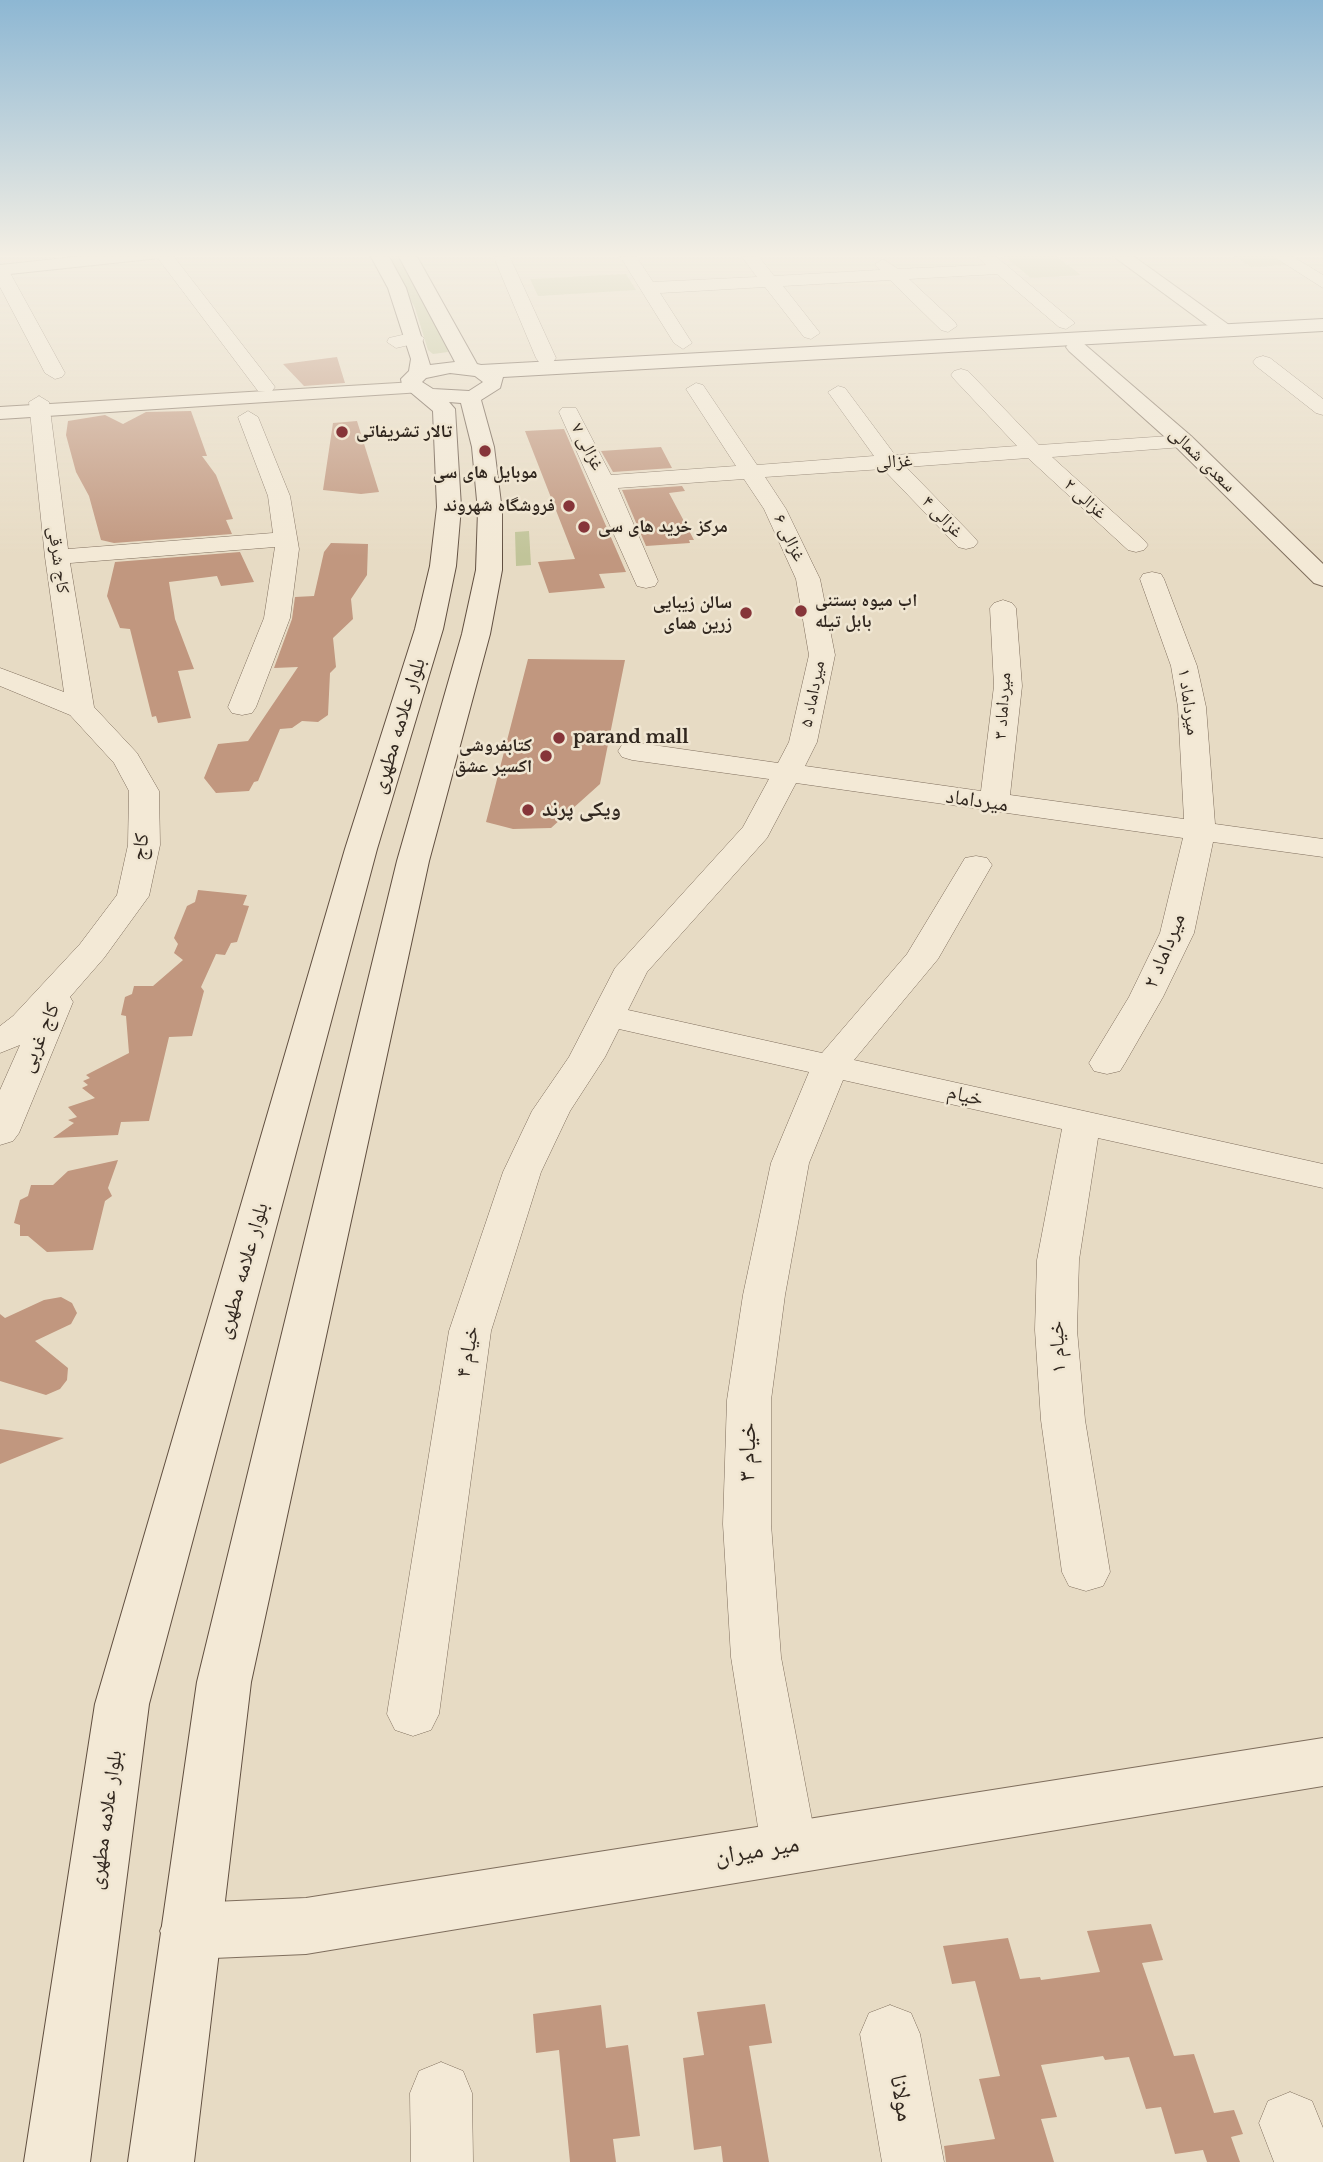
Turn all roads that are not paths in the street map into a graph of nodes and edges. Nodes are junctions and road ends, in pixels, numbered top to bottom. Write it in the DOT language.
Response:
graph roads {
  1 [pos="45,354"];
  2 [pos="239,354"];
  3 [pos="417,354"];
  4 [pos="438,354"];
  5 [pos="551,354"];
  6 [pos="817,354"];
  7 [pos="914,354"];
  8 [pos="1084,354"];
  9 [pos="1263,362"];
  10 [pos="559,369"];
  11 [pos="55,373"];
  12 [pos="961,375"];
  13 [pos="447,383"];
  14 [pos="265,387"];
  15 [pos="696,389"];
  16 [pos="838,392"];
  17 [pos="0,404"];
  18 [pos="38,406"];
  19 [pos="1323,409"];
  20 [pos="569,412"];
  21 [pos="0,413"];
  22 [pos="248,417"];
  23 [pos="1183,441"];
  24 [pos="1034,452"];
  25 [pos="889,462"];
  26 [pos="751,472"];
  27 [pos="604,482"];
  28 [pos="286,539"];
  29 [pos="966,542"];
  30 [pos="1136,545"];
  31 [pos="57,557"];
  32 [pos="1322,576"];
  33 [pos="1152,579"];
  34 [pos="646,581"];
  35 [pos="1003,608"];
  36 [pos="816,610"];
  37 [pos="0,676"];
  38 [pos="242,706"];
  39 [pos="80,709"];
  40 [pos="632,751"];
  41 [pos="786,774"];
  42 [pos="994,803"];
  43 [pos="1200,830"];
  44 [pos="1323,848"];
  45 [pos="976,865"];
  46 [pos="64,982"];
  47 [pos="607,1016"];
  48 [pos="0,1042"];
  49 [pos="1107,1063"];
  50 [pos="830,1066"];
  51 [pos="1082,1122"];
  52 [pos="0,1133"];
  53 [pos="1323,1176"];
  54 [pos="1086,1572"];
  55 [pos="413,1714"];
  56 [pos="1323,1762"];
  57 [pos="789,1846"];
  58 [pos="190,1931"];
  59 [pos="890,2034"];
  60 [pos="441,2093"];
  61 [pos="57,2162"];
  62 [pos="162,2162"];
  63 [pos="442,2162"];
  64 [pos="913,2162"];
  1 -- 11 [label="street"];
  2 -- 14 [label="street"];
  3 -- 13 [label="main road, بلوار علامه مطهری"];
  4 -- 13 [label="main road, بلوار علامه مطهری"];
  5 -- 10 [label="street"];
  6 -- 10 [label="main road"];
  7 -- 10 [label="main road"];
  8 -- 23 [label="main road, سعدی شمالی"];
  9 -- 19 [label="street"];
  10 -- 13 [label="main road"];
  12 -- 24 [label="street, غزالی ۲"];
  13 -- 14 [label="main road"];
  13 -- 18 [label="main road"];
  13 -- 58 [label="main road, بلوار علامه مطهری"];
  13 -- 61 [label="main road, بلوار علامه مطهری"];
  14 -- 18 [label="main road"];
  15 -- 26 [label="street, غزالی ۶"];
  16 -- 25 [label="street, غزالی ۴"];
  17 -- 18 [label="main road"];
  18 -- 21 [label="main road"];
  18 -- 31 [label="street, کاج شرقی"];
  20 -- 27 [label="street, غزالی ۷"];
  22 -- 28 [label="street"];
  23 -- 24 [label="street, غزالی"];
  23 -- 32 [label="main road, سعدی شمالی"];
  24 -- 25 [label="street, غزالی"];
  24 -- 30 [label="street, غزالی ۲"];
  25 -- 26 [label="street, غزالی"];
  25 -- 29 [label="street, غزالی ۴"];
  26 -- 27 [label="street, غزالی"];
  26 -- 36 [label="street, غزالی ۶"];
  27 -- 34 [label="street, غزالی ۷"];
  28 -- 31 [label="street"];
  28 -- 38 [label="street"];
  31 -- 39 [label="street, کاج شرقی"];
  33 -- 43 [label="street, میرداماد ۱"];
  35 -- 42 [label="street, میرداماد ۳"];
  36 -- 41 [label="street, میرداماد ۵"];
  37 -- 39 [label="street, کاج"];
  39 -- 46 [label="street, کاج"];
  40 -- 41 [label="street, میرداماد"];
  41 -- 42 [label="street, میرداماد"];
  41 -- 47 [label="street, میرداماد ۵"];
  42 -- 43 [label="street, میرداماد"];
  43 -- 44 [label="street, میرداماد"];
  43 -- 49 [label="street, میرداماد ۲"];
  45 -- 50 [label="street, خیام ۳"];
  46 -- 48 [label="street, کاج"];
  46 -- 52 [label="street, کاج غربی"];
  47 -- 50 [label="street, خیام"];
  47 -- 55 [label="street, خیام ۴"];
  50 -- 51 [label="street, خیام"];
  50 -- 57 [label="street, خیام ۳"];
  51 -- 53 [label="street, خیام"];
  51 -- 54 [label="street, خیام ۱"];
  56 -- 57 [label="main road, میر میران"];
  57 -- 58 [label="main road, میر میران"];
  58 -- 62 [label="main road, بلوار علامه مطهری"];
  59 -- 64 [label="street, مولانا"];
  60 -- 63 [label="street"];
}
